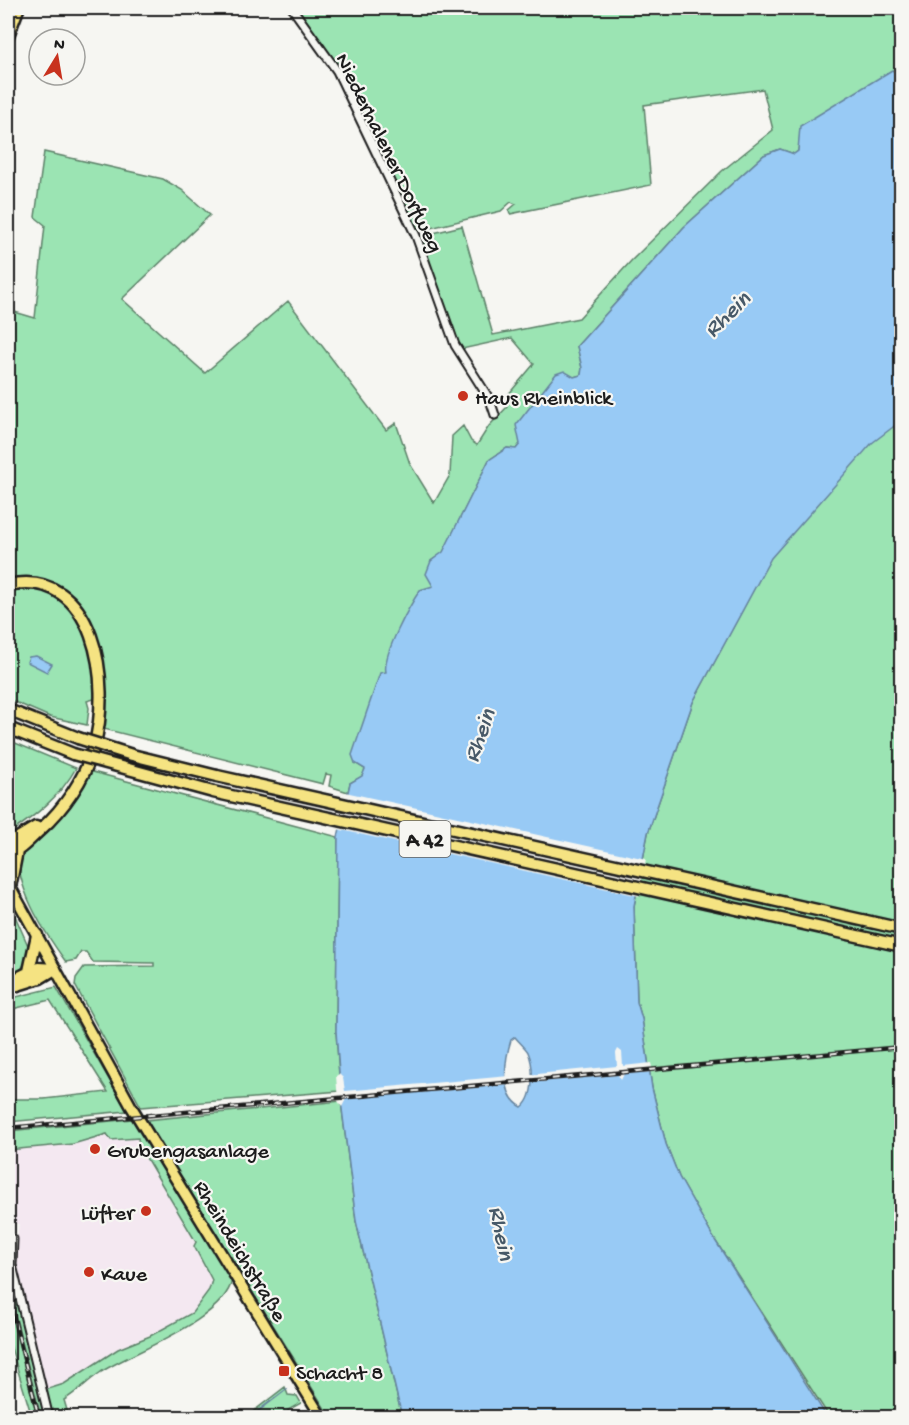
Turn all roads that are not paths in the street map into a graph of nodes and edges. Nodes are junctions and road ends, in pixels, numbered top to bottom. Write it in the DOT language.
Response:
graph roads {
  1 [pos="19,8"];
  2 [pos="292,8"];
  3 [pos="8,37"];
  4 [pos="495,415"];
  5 [pos="8,585"];
  6 [pos="8,703"];
  7 [pos="8,710"];
  8 [pos="42,725"];
  9 [pos="11,730"];
  10 [pos="11,850"];
  11 [pos="9,885"];
  12 [pos="902,928"];
  13 [pos="37,935"];
  14 [pos="902,945"];
  15 [pos="55,969"];
  16 [pos="29,971"];
  17 [pos="8,982"];
  18 [pos="8,988"];
  19 [pos="13,1239"];
  20 [pos="49,1418"];
  21 [pos="322,1418"];
  1 -- 3 [label="main road"];
  2 -- 4 [label="street, Niederhalener Dorfweg"];
  5 -- 10 [label="highway"];
  6 -- 8 [label="highway"];
  7 -- 8 [label="highway, A 42"];
  8 -- 12 [label="highway, A 42, bridge"];
  9 -- 14 [label="highway, A 42, bridge"];
  10 -- 11 [label="highway"];
  11 -- 13 [label="main road, Rheindeichstraße"];
  13 -- 15 [label="main road, Rheindeichstraße"];
  13 -- 16 [label="highway"];
  15 -- 16 [label="highway"];
  15 -- 18 [label="highway"];
  15 -- 21 [label="main road, Rheindeichstraße"];
  16 -- 17 [label="highway"];
  19 -- 20 [label="street"];
}
